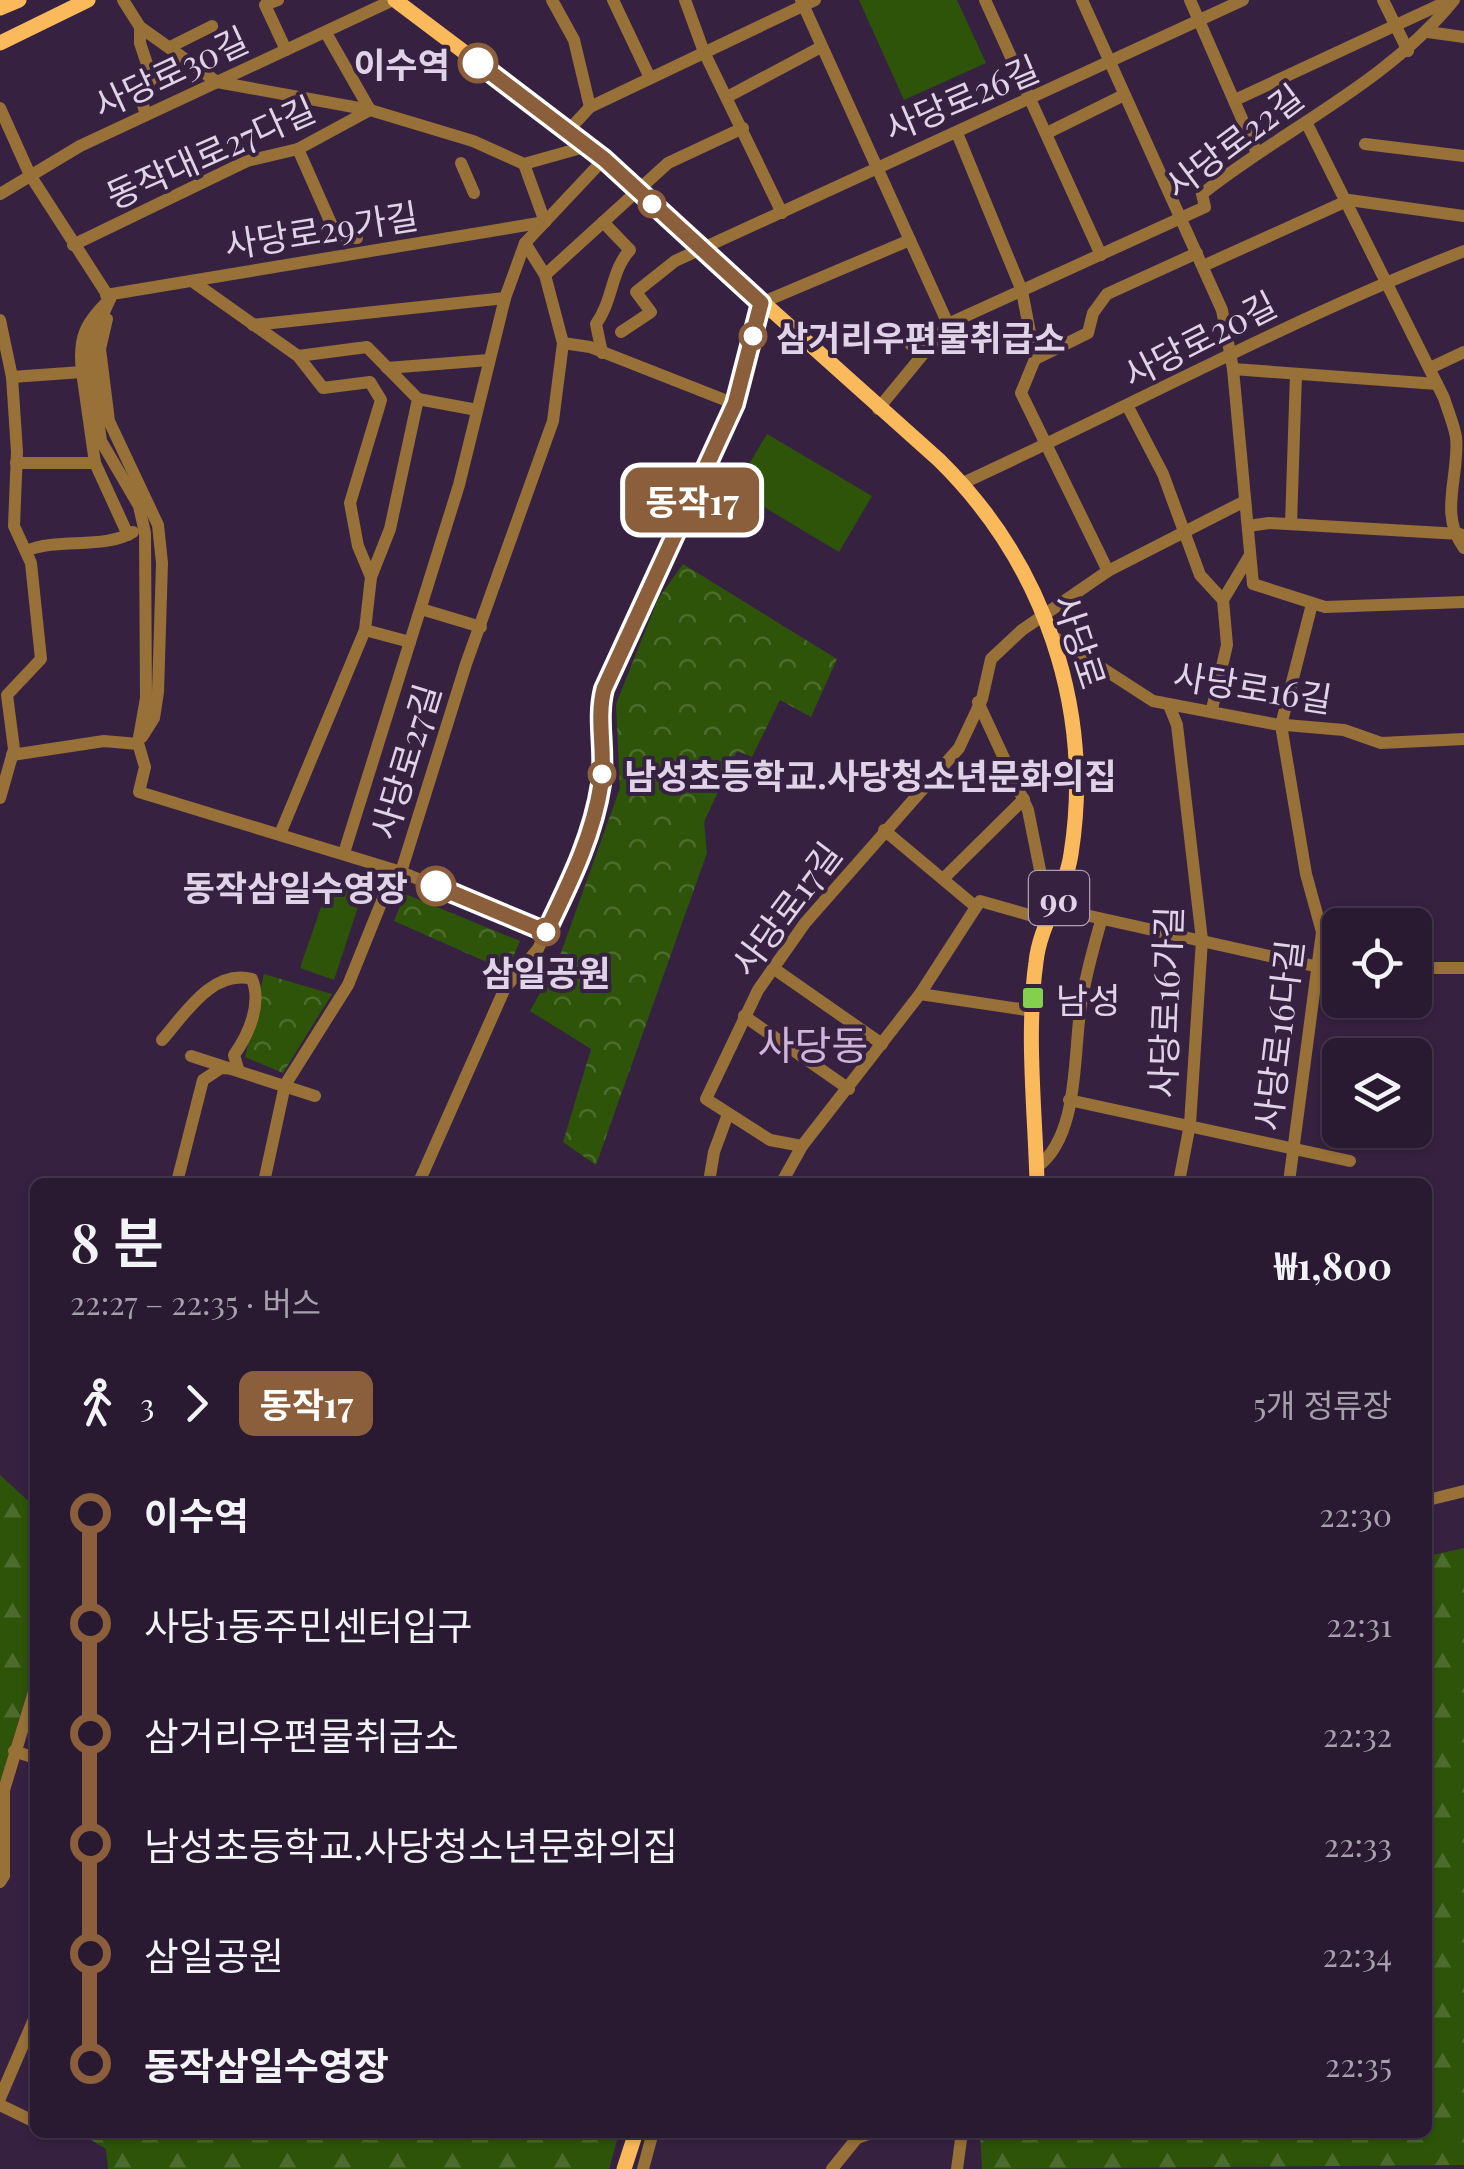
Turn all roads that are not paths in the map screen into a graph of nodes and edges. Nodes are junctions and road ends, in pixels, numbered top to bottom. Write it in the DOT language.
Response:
graph roads {
  1 [pos="18,0"];
  2 [pos="88,0"];
  3 [pos="122,0"];
  4 [pos="278,0"];
  5 [pos="394,0"];
  6 [pos="552,0"];
  7 [pos="612,0"];
  8 [pos="985,0"];
  9 [pos="1082,0"];
  10 [pos="1190,0"];
  11 [pos="1243,0"];
  12 [pos="1383,0"];
  13 [pos="1452,0"];
  14 [pos="689,1"];
  15 [pos="806,2"];
  16 [pos="0,8"];
  17 [pos="1200,23"];
  18 [pos="1394,24"];
  19 [pos="212,26"];
  20 [pos="140,27"];
  21 [pos="1428,32"];
  22 [pos="326,33"];
  23 [pos="1464,37"];
  24 [pos="0,43"];
  25 [pos="172,46"];
  26 [pos="821,47"];
  27 [pos="286,50"];
  28 [pos="1408,51"];
  29 [pos="704,52"];
  30 [pos="1112,64"];
  31 [pos="650,78"];
  32 [pos="218,82"];
  33 [pos="729,96"];
  34 [pos="1124,96"];
  35 [pos="1032,100"];
  36 [pos="1235,100"];
  37 [pos="590,107"];
  38 [pos="0,108"];
  39 [pos="370,110"];
  40 [pos="146,115"];
  41 [pos="1306,122"];
  42 [pos="743,128"];
  43 [pos="568,130"];
  44 [pos="957,134"];
  45 [pos="1047,134"];
  46 [pos="1365,144"];
  47 [pos="588,146"];
  48 [pos="298,150"];
  49 [pos="1256,151"];
  50 [pos="1464,156"];
  51 [pos="604,159"];
  52 [pos="461,163"];
  53 [pos="524,164"];
  54 [pos="876,166"];
  55 [pos="30,175"];
  56 [pos="638,190"];
  57 [pos="0,194"];
  58 [pos="474,194"];
  59 [pos="1349,200"];
  60 [pos="782,212"];
  61 [pos="1464,216"];
  62 [pos="1178,220"];
  63 [pos="545,222"];
  64 [pos="603,222"];
  65 [pos="357,238"];
  66 [pos="910,240"];
  67 [pos="525,243"];
  68 [pos="73,245"];
  69 [pos="703,248"];
  70 [pos="1464,251"];
  71 [pos="1102,255"];
  72 [pos="1200,260"];
  73 [pos="544,275"];
  74 [pos="1386,280"];
  75 [pos="192,281"];
  76 [pos="1022,290"];
  77 [pos="108,297"];
  78 [pos="505,298"];
  79 [pos="761,303"];
  80 [pos="0,320"];
  81 [pos="253,324"];
  82 [pos="948,324"];
  83 [pos="916,330"];
  84 [pos="621,332"];
  85 [pos="564,343"];
  86 [pos="1230,352"];
  87 [pos="1464,352"];
  88 [pos="602,353"];
  89 [pos="922,353"];
  90 [pos="298,356"];
  91 [pos="1035,359"];
  92 [pos="489,360"];
  93 [pos="387,368"];
  94 [pos="1430,368"];
  95 [pos="1234,369"];
  96 [pos="82,372"];
  97 [pos="1296,374"];
  98 [pos="12,377"];
  99 [pos="1437,384"];
  100 [pos="418,400"];
  101 [pos="735,404"];
  102 [pos="1128,407"];
  103 [pos="878,409"];
  104 [pos="478,410"];
  105 [pos="1049,444"];
  106 [pos="0,454"];
  107 [pos="17,457"];
  108 [pos="95,463"];
  109 [pos="963,483"];
  110 [pos="0,484"];
  111 [pos="133,484"];
  112 [pos="16,487"];
  113 [pos="1245,500"];
  114 [pos="1292,524"];
  115 [pos="144,526"];
  116 [pos="1248,526"];
  117 [pos="1184,528"];
  118 [pos="1458,534"];
  119 [pos="128,535"];
  120 [pos="1464,548"];
  121 [pos="26,551"];
  122 [pos="1250,555"];
  123 [pos="1108,571"];
  124 [pos="370,577"];
  125 [pos="1223,600"];
  126 [pos="1464,602"];
  127 [pos="1312,604"];
  128 [pos="421,609"];
  129 [pos="1044,616"];
  130 [pos="480,627"];
  131 [pos="365,630"];
  132 [pos="1051,635"];
  133 [pos="410,642"];
  134 [pos="978,702"];
  135 [pos="1169,705"];
  136 [pos="1212,709"];
  137 [pos="1281,725"];
  138 [pos="1464,739"];
  139 [pos="138,744"];
  140 [pos="12,755"];
  141 [pos="0,798"];
  142 [pos="1024,800"];
  143 [pos="884,830"];
  144 [pos="280,834"];
  145 [pos="344,853"];
  146 [pos="401,872"];
  147 [pos="943,879"];
  148 [pos="1062,890"];
  149 [pos="976,907"];
  150 [pos="1050,914"];
  151 [pos="1101,921"];
  152 [pos="546,932"];
  153 [pos="1202,940"];
  154 [pos="1319,966"];
  155 [pos="1322,966"];
  156 [pos="774,968"];
  157 [pos="1432,968"];
  158 [pos="1464,968"];
  159 [pos="920,994"];
  160 [pos="1033,1011"];
  161 [pos="744,1016"];
  162 [pos="162,1040"];
  163 [pos="882,1044"];
  164 [pos="192,1056"];
  165 [pos="238,1069"];
  166 [pos="285,1085"];
  167 [pos="849,1090"];
  168 [pos="315,1096"];
  169 [pos="1069,1100"];
  170 [pos="724,1111"];
  171 [pos="1190,1124"];
  172 [pos="802,1146"];
  173 [pos="1294,1149"];
  174 [pos="1350,1161"];
  175 [pos="1037,1175"];
  176 [pos="178,1178"];
  177 [pos="265,1178"];
  178 [pos="422,1178"];
  179 [pos="710,1178"];
  180 [pos="784,1178"];
  181 [pos="1180,1178"];
  182 [pos="1290,1178"];
  183 [pos="1464,1490"];
  184 [pos="1432,1499"];
  185 [pos="30,1704"];
  186 [pos="14,1750"];
  187 [pos="30,1756"];
  188 [pos="2,1790"];
  189 [pos="1,1821"];
  190 [pos="0,1882"];
  191 [pos="30,2028"];
  192 [pos="0,2102"];
  193 [pos="30,2119"];
  194 [pos="634,2138"];
  195 [pos="652,2138"];
  196 [pos="857,2138"];
  197 [pos="961,2138"];
  198 [pos="624,2169"];
  199 [pos="644,2169"];
  200 [pos="832,2169"];
  201 [pos="957,2169"];
  1 -- 16 [label="main road"];
  2 -- 24 [label="main road"];
  3 -- 20 [label="street"];
  4 -- 27 [label="street"];
  5 -- 22 [label="street, 사당로30길"];
  5 -- 43 [label="main road, 사당로 / 90"];
  6 -- 37 [label="street"];
  7 -- 31 [label="street"];
  8 -- 35 [label="street"];
  9 -- 30 [label="street"];
  10 -- 17 [label="street"];
  11 -- 17 [label="street, 사당로26길"];
  12 -- 18 [label="street"];
  13 -- 18 [label="street"];
  13 -- 21 [label="street, 사당로22길"];
  14 -- 29 [label="street"];
  15 -- 26 [label="street"];
  15 -- 29 [label="street"];
  17 -- 30 [label="street, 사당로26길"];
  17 -- 36 [label="street"];
  18 -- 28 [label="street"];
  18 -- 36 [label="street"];
  19 -- 25 [label="street"];
  20 -- 25 [label="street"];
  20 -- 40 [label="street"];
  21 -- 23 [label="street"];
  21 -- 28 [label="street, 사당로22길"];
  22 -- 27 [label="street, 사당로30길"];
  22 -- 39 [label="street"];
  25 -- 32 [label="street"];
  26 -- 33 [label="street"];
  26 -- 54 [label="street"];
  27 -- 32 [label="street, 사당로30길"];
  28 -- 41 [label="street, 사당로22길"];
  29 -- 31 [label="street"];
  29 -- 33 [label="street"];
  30 -- 34 [label="street"];
  30 -- 35 [label="street, 사당로26길"];
  31 -- 37 [label="street"];
  32 -- 39 [label="street"];
  32 -- 40 [label="street, 사당로30길"];
  33 -- 42 [label="street"];
  34 -- 45 [label="street"];
  34 -- 62 [label="street"];
  35 -- 44 [label="street, 사당로26길"];
  35 -- 45 [label="street"];
  36 -- 49 [label="street"];
  37 -- 43 [label="street"];
  38 -- 55 [label="street"];
  39 -- 48 [label="street, 동작대로27다길"];
  39 -- 53 [label="street"];
  40 -- 55 [label="street, 사당로30길"];
  41 -- 49 [label="street, 사당로22길"];
  41 -- 59 [label="street"];
  42 -- 56 [label="street"];
  42 -- 60 [label="street"];
  43 -- 47 [label="main road, 사당로 / 90"];
  44 -- 54 [label="street, 사당로26길"];
  44 -- 76 [label="street"];
  45 -- 71 [label="street"];
  46 -- 50 [label="street"];
  47 -- 51 [label="main road, 사당로 / 90"];
  47 -- 53 [label="street"];
  48 -- 65 [label="street"];
  48 -- 68 [label="street, 동작대로27다길"];
  49 -- 62 [label="street, 사당로22길"];
  51 -- 56 [label="main road, 사당로 / 90"];
  51 -- 63 [label="street"];
  52 -- 58 [label="street"];
  53 -- 63 [label="street"];
  54 -- 60 [label="street, 사당로26길"];
  54 -- 66 [label="street"];
  55 -- 57 [label="street, 사당로30길"];
  55 -- 68 [label="street"];
  56 -- 64 [label="street"];
  56 -- 69 [label="main road, 사당로 / 90"];
  59 -- 61 [label="street"];
  59 -- 72 [label="street"];
  59 -- 74 [label="street"];
  60 -- 69 [label="street, 사당로26길"];
  62 -- 71 [label="street, 사당로22길"];
  62 -- 72 [label="street"];
  63 -- 67 [label="street"];
  63 -- 75 [label="street, 사당로29가길"];
  64 -- 73 [label="street"];
  64 -- 88 [label="street"];
  66 -- 79 [label="street"];
  66 -- 82 [label="street"];
  67 -- 73 [label="street, 사당로27길"];
  67 -- 78 [label="street"];
  68 -- 77 [label="street"];
  69 -- 79 [label="main road, 사당로 / 90"];
  69 -- 84 [label="street"];
  70 -- 74 [label="street, 사당로20길"];
  71 -- 76 [label="street, 사당로22길"];
  72 -- 86 [label="street"];
  72 -- 91 [label="street"];
  73 -- 85 [label="street, 사당로27길"];
  74 -- 86 [label="street, 사당로20길"];
  74 -- 94 [label="street"];
  75 -- 77 [label="street, 사당로29가길"];
  75 -- 81 [label="street"];
  76 -- 82 [label="street, 사당로22길"];
  76 -- 91 [label="street"];
  77 -- 96 [label="street"];
  77 -- 111 [label="street"];
  78 -- 81 [label="street"];
  78 -- 92 [label="street"];
  79 -- 101 [label="street"];
  79 -- 103 [label="main road, 사당로 / 90"];
  80 -- 98 [label="street"];
  81 -- 90 [label="street"];
  82 -- 89 [label="street, 사당로22길"];
  83 -- 89 [label="street"];
  85 -- 88 [label="street"];
  85 -- 130 [label="street, 사당로27길"];
  86 -- 95 [label="street"];
  86 -- 102 [label="street, 사당로20길"];
  87 -- 94 [label="street"];
  88 -- 101 [label="street"];
  89 -- 103 [label="street, 사당로22길"];
  90 -- 93 [label="street"];
  90 -- 124 [label="street"];
  91 -- 105 [label="street"];
  92 -- 93 [label="street"];
  92 -- 104 [label="street"];
  93 -- 100 [label="street"];
  94 -- 99 [label="street"];
  95 -- 97 [label="street"];
  95 -- 113 [label="street"];
  96 -- 98 [label="street"];
  96 -- 108 [label="street"];
  97 -- 99 [label="street"];
  97 -- 114 [label="street"];
  98 -- 107 [label="street"];
  99 -- 118 [label="street"];
  100 -- 104 [label="street"];
  100 -- 124 [label="street"];
  101 -- 152 [label="street"];
  102 -- 105 [label="street, 사당로20길"];
  102 -- 117 [label="street"];
  103 -- 109 [label="main road, 사당로 / 90"];
  104 -- 128 [label="street"];
  105 -- 109 [label="street, 사당로20길"];
  105 -- 123 [label="street"];
  106 -- 107 [label="street"];
  107 -- 108 [label="street"];
  107 -- 112 [label="street"];
  108 -- 119 [label="street"];
  109 -- 129 [label="main road, 사당로 / 90"];
  110 -- 112 [label="street"];
  111 -- 115 [label="street"];
  111 -- 139 [label="street"];
  112 -- 121 [label="street"];
  113 -- 116 [label="street"];
  113 -- 117 [label="street, 사당로17길"];
  114 -- 116 [label="street"];
  114 -- 118 [label="street"];
  115 -- 119 [label="street"];
  115 -- 139 [label="street"];
  116 -- 122 [label="street"];
  117 -- 123 [label="street, 사당로17길"];
  117 -- 125 [label="street"];
  118 -- 120 [label="street"];
  119 -- 121 [label="street"];
  121 -- 140 [label="street"];
  122 -- 125 [label="street"];
  122 -- 127 [label="street"];
  123 -- 129 [label="street, 사당로17길"];
  124 -- 131 [label="street"];
  125 -- 136 [label="street"];
  126 -- 127 [label="street"];
  127 -- 137 [label="street, 사당로16다길"];
  128 -- 130 [label="street"];
  128 -- 133 [label="street"];
  129 -- 132 [label="main road, 사당로 / 90"];
  129 -- 134 [label="street, 사당로17길"];
  130 -- 146 [label="street, 사당로27길"];
  131 -- 133 [label="street"];
  131 -- 144 [label="street"];
  132 -- 135 [label="street, 사당로16길"];
  132 -- 148 [label="main road, 사당로 / 90"];
  133 -- 145 [label="street"];
  134 -- 142 [label="street"];
  134 -- 143 [label="street, 사당로17길"];
  135 -- 136 [label="street, 사당로16길"];
  135 -- 153 [label="street, 사당로16가길"];
  136 -- 137 [label="street, 사당로16길"];
  137 -- 138 [label="street, 사당로16길"];
  137 -- 154 [label="street, 사당로16다길"];
  139 -- 140 [label="street"];
  139 -- 144 [label="street"];
  140 -- 141 [label="street"];
  142 -- 147 [label="street"];
  142 -- 148 [label="street"];
  143 -- 147 [label="street"];
  143 -- 156 [label="street, 사당로17길"];
  144 -- 145 [label="street"];
  145 -- 146 [label="street"];
  146 -- 152 [label="street"];
  146 -- 166 [label="street, 사당로27길"];
  147 -- 149 [label="street"];
  148 -- 150 [label="main road, 사당로 / 90"];
  149 -- 150 [label="street"];
  149 -- 159 [label="street"];
  150 -- 151 [label="street"];
  150 -- 160 [label="main road, 사당로 / 90"];
  151 -- 153 [label="street"];
  151 -- 169 [label="street"];
  152 -- 178 [label="street"];
  153 -- 154 [label="street"];
  153 -- 171 [label="street, 사당로16가길"];
  154 -- 155 [label="street"];
  154 -- 173 [label="street, 사당로16다길"];
  156 -- 161 [label="street, 사당로17길"];
  156 -- 163 [label="street"];
  157 -- 158 [label="street"];
  159 -- 160 [label="street"];
  159 -- 163 [label="street"];
  160 -- 175 [label="main road, 사당로 / 90"];
  161 -- 167 [label="street"];
  161 -- 170 [label="street, 사당로17길"];
  162 -- 165 [label="street"];
  163 -- 167 [label="street"];
  164 -- 165 [label="street"];
  165 -- 166 [label="street"];
  165 -- 176 [label="street"];
  166 -- 168 [label="street"];
  166 -- 177 [label="street, 사당로27길"];
  167 -- 172 [label="street"];
  169 -- 171 [label="street"];
  169 -- 175 [label="street"];
  170 -- 172 [label="street"];
  170 -- 179 [label="street, 사당로17길"];
  171 -- 173 [label="street"];
  171 -- 181 [label="street, 사당로16가길"];
  172 -- 180 [label="street"];
  173 -- 174 [label="street"];
  173 -- 182 [label="street, 사당로16다길"];
  183 -- 184 [label="street"];
  185 -- 186 [label="street"];
  186 -- 187 [label="street"];
  186 -- 188 [label="street"];
  188 -- 189 [label="street"];
  189 -- 190 [label="street"];
  191 -- 192 [label="street"];
  192 -- 193 [label="street"];
  194 -- 198 [label="main road"];
  195 -- 199 [label="street"];
  196 -- 200 [label="street"];
  197 -- 201 [label="street"];
}
